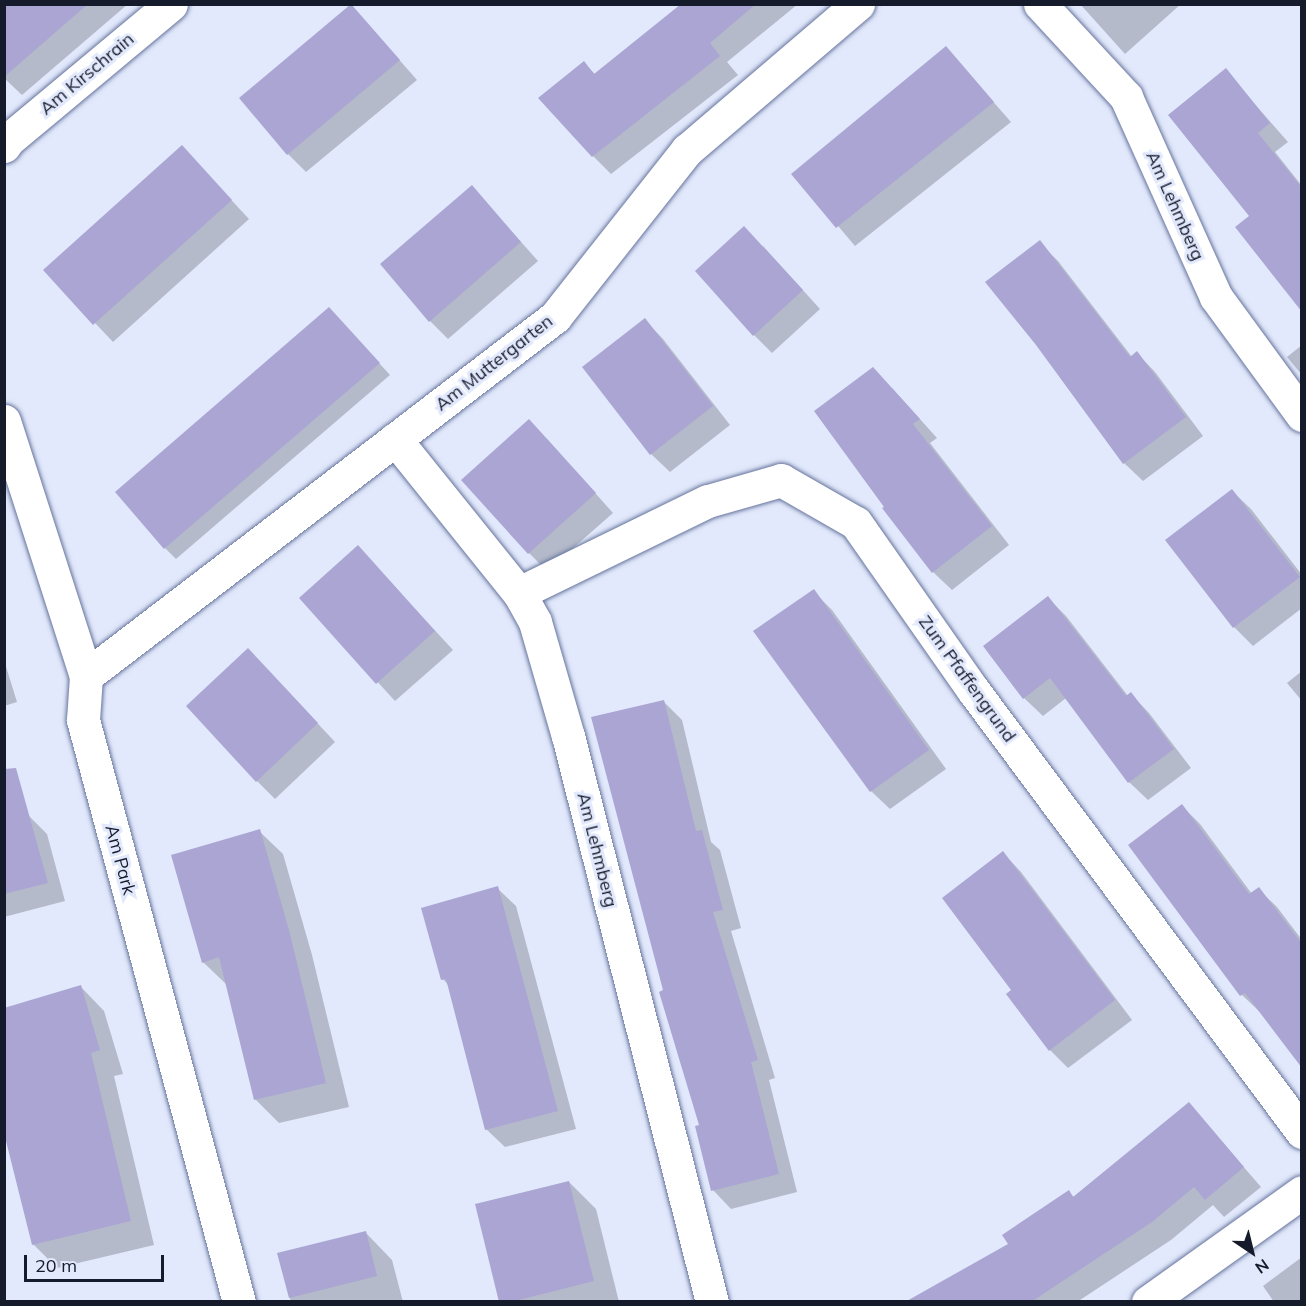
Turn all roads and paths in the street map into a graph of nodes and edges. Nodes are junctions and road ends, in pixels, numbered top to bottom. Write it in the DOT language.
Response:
graph roads {
  1 [pos="171,4"];
  2 [pos="858,4"];
  3 [pos="1040,4"];
  4 [pos="4,146"];
  5 [pos="1302,416"];
  6 [pos="4,421"];
  7 [pos="395,439"];
  8 [pos="519,592"];
  9 [pos="86,676"];
  10 [pos="1302,1132"];
  11 [pos="1302,1192"];
  12 [pos="239,1302"];
  13 [pos="712,1302"];
  14 [pos="1148,1302"];
  1 -- 4 [label="street, Am Kirschrain"];
  2 -- 7 [label="street, Am Muttergarten"];
  3 -- 5 [label="street, Am Lehmberg"];
  6 -- 9 [label="street, Am Park"];
  7 -- 8 [label="street, Am Lehmberg"];
  7 -- 9 [label="street, Am Muttergarten"];
  8 -- 10 [label="street, Zum Pfaffengrund"];
  8 -- 13 [label="street, Am Lehmberg"];
  9 -- 12 [label="street, Am Park"];
  11 -- 14 [label="street"];
}
